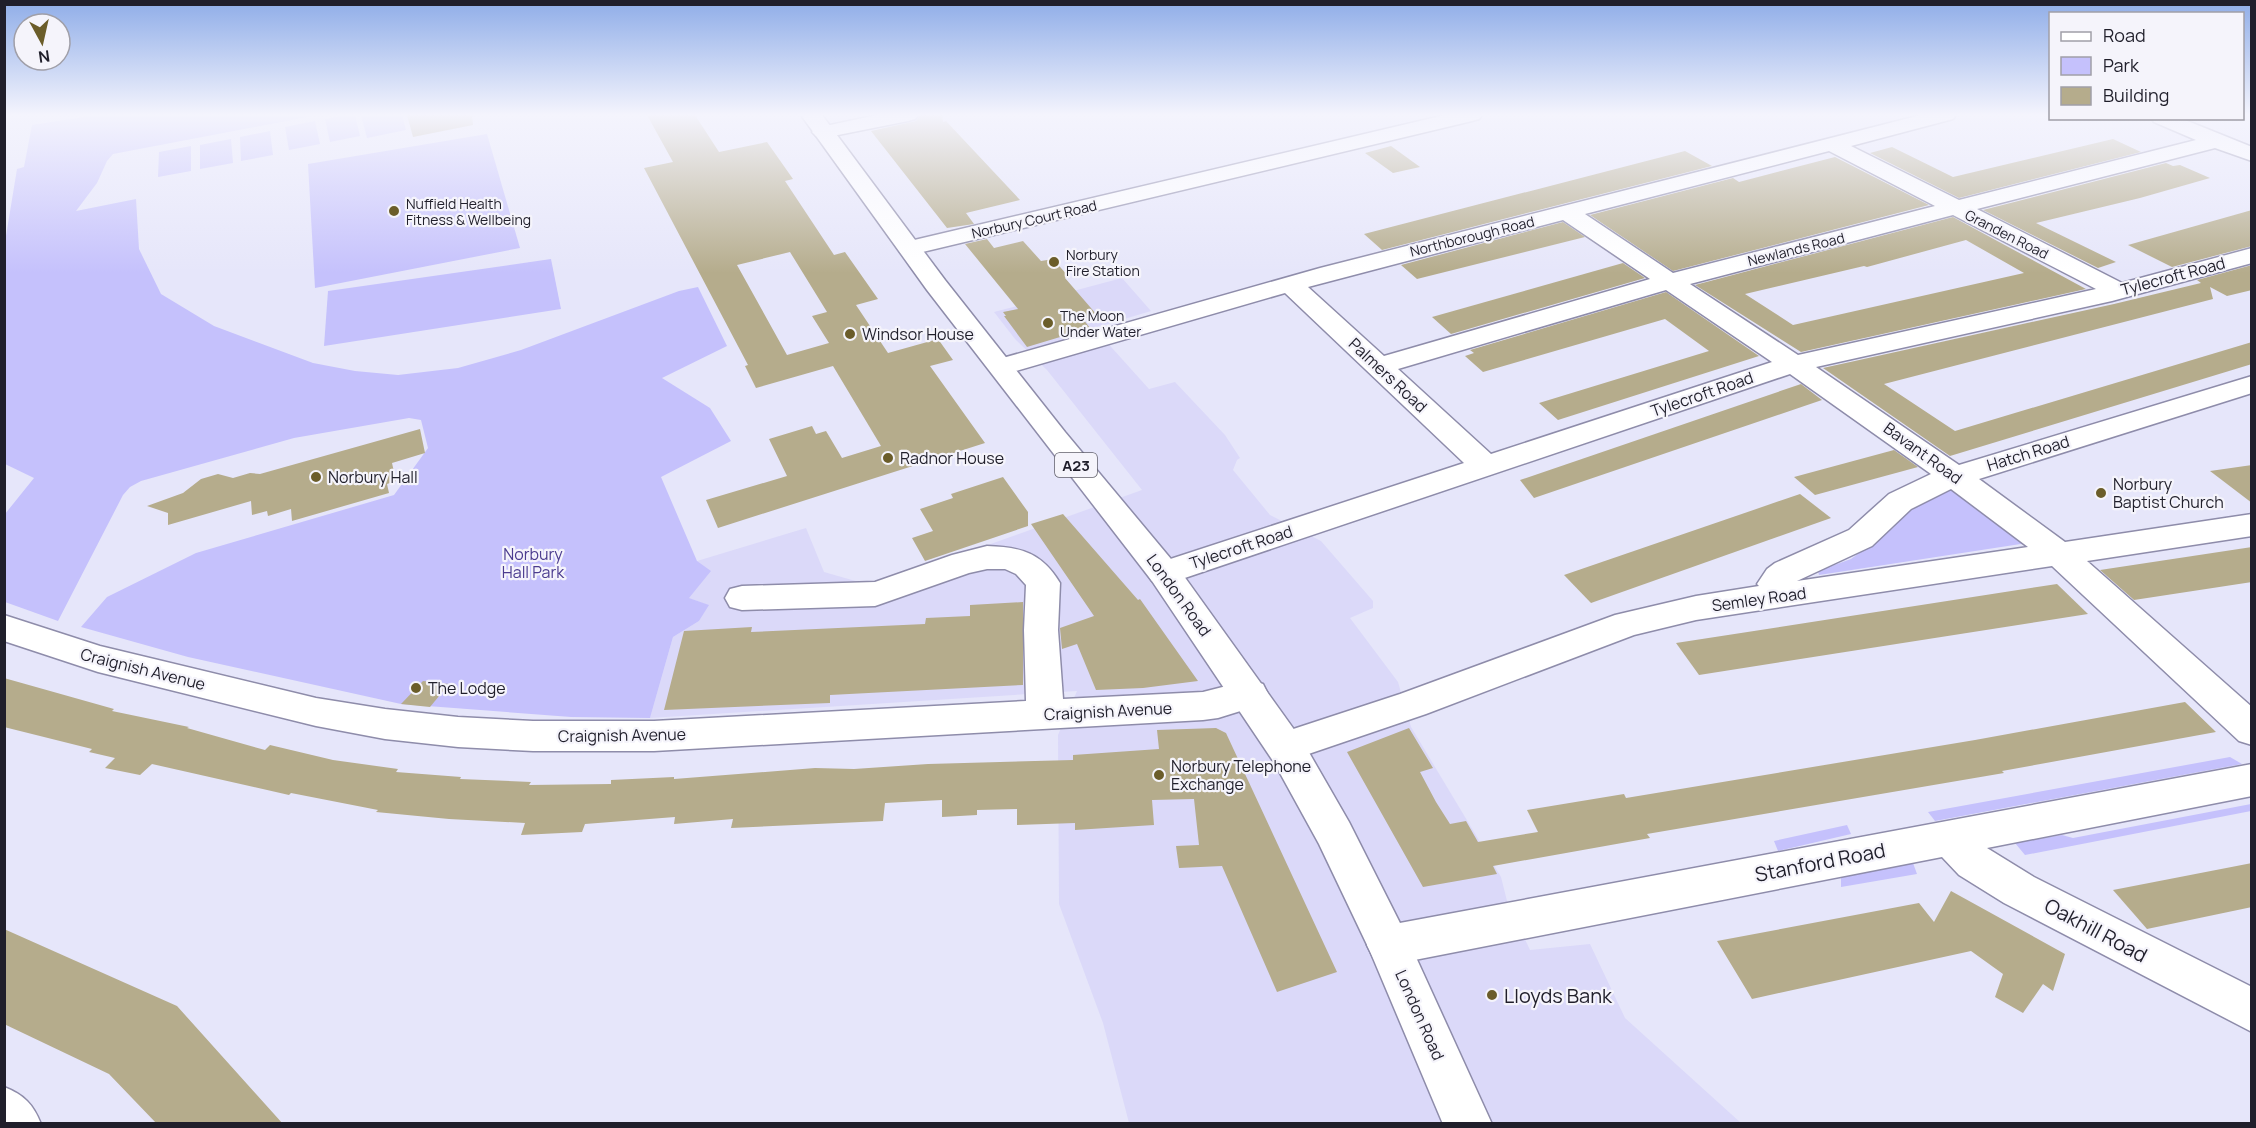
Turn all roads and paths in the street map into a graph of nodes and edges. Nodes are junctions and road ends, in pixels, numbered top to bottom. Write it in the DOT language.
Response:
graph roads {
  1 [pos="848,168"];
  2 [pos="1250,168"];
  3 [pos="1739,168"];
  4 [pos="1877,168"];
  5 [pos="2113,168"];
  6 [pos="1956,208"];
  7 [pos="1566,212"];
  8 [pos="910,248"];
  9 [pos="2252,255"];
  10 [pos="1670,281"];
  11 [pos="1290,284"];
  12 [pos="2119,291"];
  13 [pos="1793,364"];
  14 [pos="1379,366"];
  15 [pos="1002,367"];
  16 [pos="2252,384"];
  17 [pos="1486,466"];
  18 [pos="1955,476"];
  19 [pos="2252,525"];
  20 [pos="2060,555"];
  21 [pos="1164,573"];
  22 [pos="1782,596"];
  23 [pos="742,598"];
  24 [pos="4,628"];
  25 [pos="1250,694"];
  26 [pos="1045,714"];
  27 [pos="2252,730"];
  28 [pos="1285,747"];
  29 [pos="2252,780"];
  30 [pos="1949,837"];
  31 [pos="1389,945"];
  32 [pos="2252,1011"];
  33 [pos="4,1111"];
  34 [pos="17,1124"];
  35 [pos="1468,1124"];
  1 -- 8 [label="main road, London Road / A23"];
  2 -- 8 [label="main road, Norbury Court Road"];
  3 -- 7 [label="main road, Northborough Road"];
  4 -- 6 [label="main road, Granden Road"];
  5 -- 6 [label="main road, Newlands Road"];
  6 -- 10 [label="main road, Newlands Road"];
  6 -- 12 [label="main road, Granden Road"];
  7 -- 10 [label="main road, Bavant Road"];
  7 -- 11 [label="main road, Northborough Road"];
  8 -- 15 [label="main road, London Road / A23"];
  9 -- 12 [label="main road, Tylecroft Road"];
  10 -- 13 [label="main road, Bavant Road"];
  10 -- 14 [label="main road, Newlands Road"];
  11 -- 14 [label="main road, Palmers Road"];
  11 -- 15 [label="main road, Northborough Road"];
  12 -- 13 [label="main road, Tylecroft Road"];
  13 -- 17 [label="main road, Tylecroft Road"];
  13 -- 18 [label="main road, Bavant Road"];
  14 -- 17 [label="main road, Palmers Road"];
  15 -- 21 [label="main road, London Road / A23"];
  16 -- 18 [label="main road, Hatch Road"];
  17 -- 21 [label="main road, Tylecroft Road"];
  18 -- 20 [label="main road, Bavant Road"];
  18 -- 22 [label="main road, Hatch Road"];
  19 -- 20 [label="main road, Semley Road"];
  20 -- 22 [label="main road, Semley Road"];
  20 -- 27 [label="main road, Bavant Road"];
  21 -- 25 [label="main road, London Road / A23"];
  22 -- 28 [label="main road, Semley Road"];
  23 -- 26 [label="main road"];
  24 -- 26 [label="main road, Craignish Avenue"];
  25 -- 26 [label="main road, Craignish Avenue"];
  25 -- 28 [label="main road, London Road / A23"];
  28 -- 31 [label="main road, London Road / A23"];
  29 -- 30 [label="main road, Stanford Road"];
  30 -- 31 [label="main road, Stanford Road"];
  30 -- 32 [label="main road, Oakhill Road"];
  31 -- 35 [label="main road, London Road / A23"];
  33 -- 34 [label="main road"];
}
